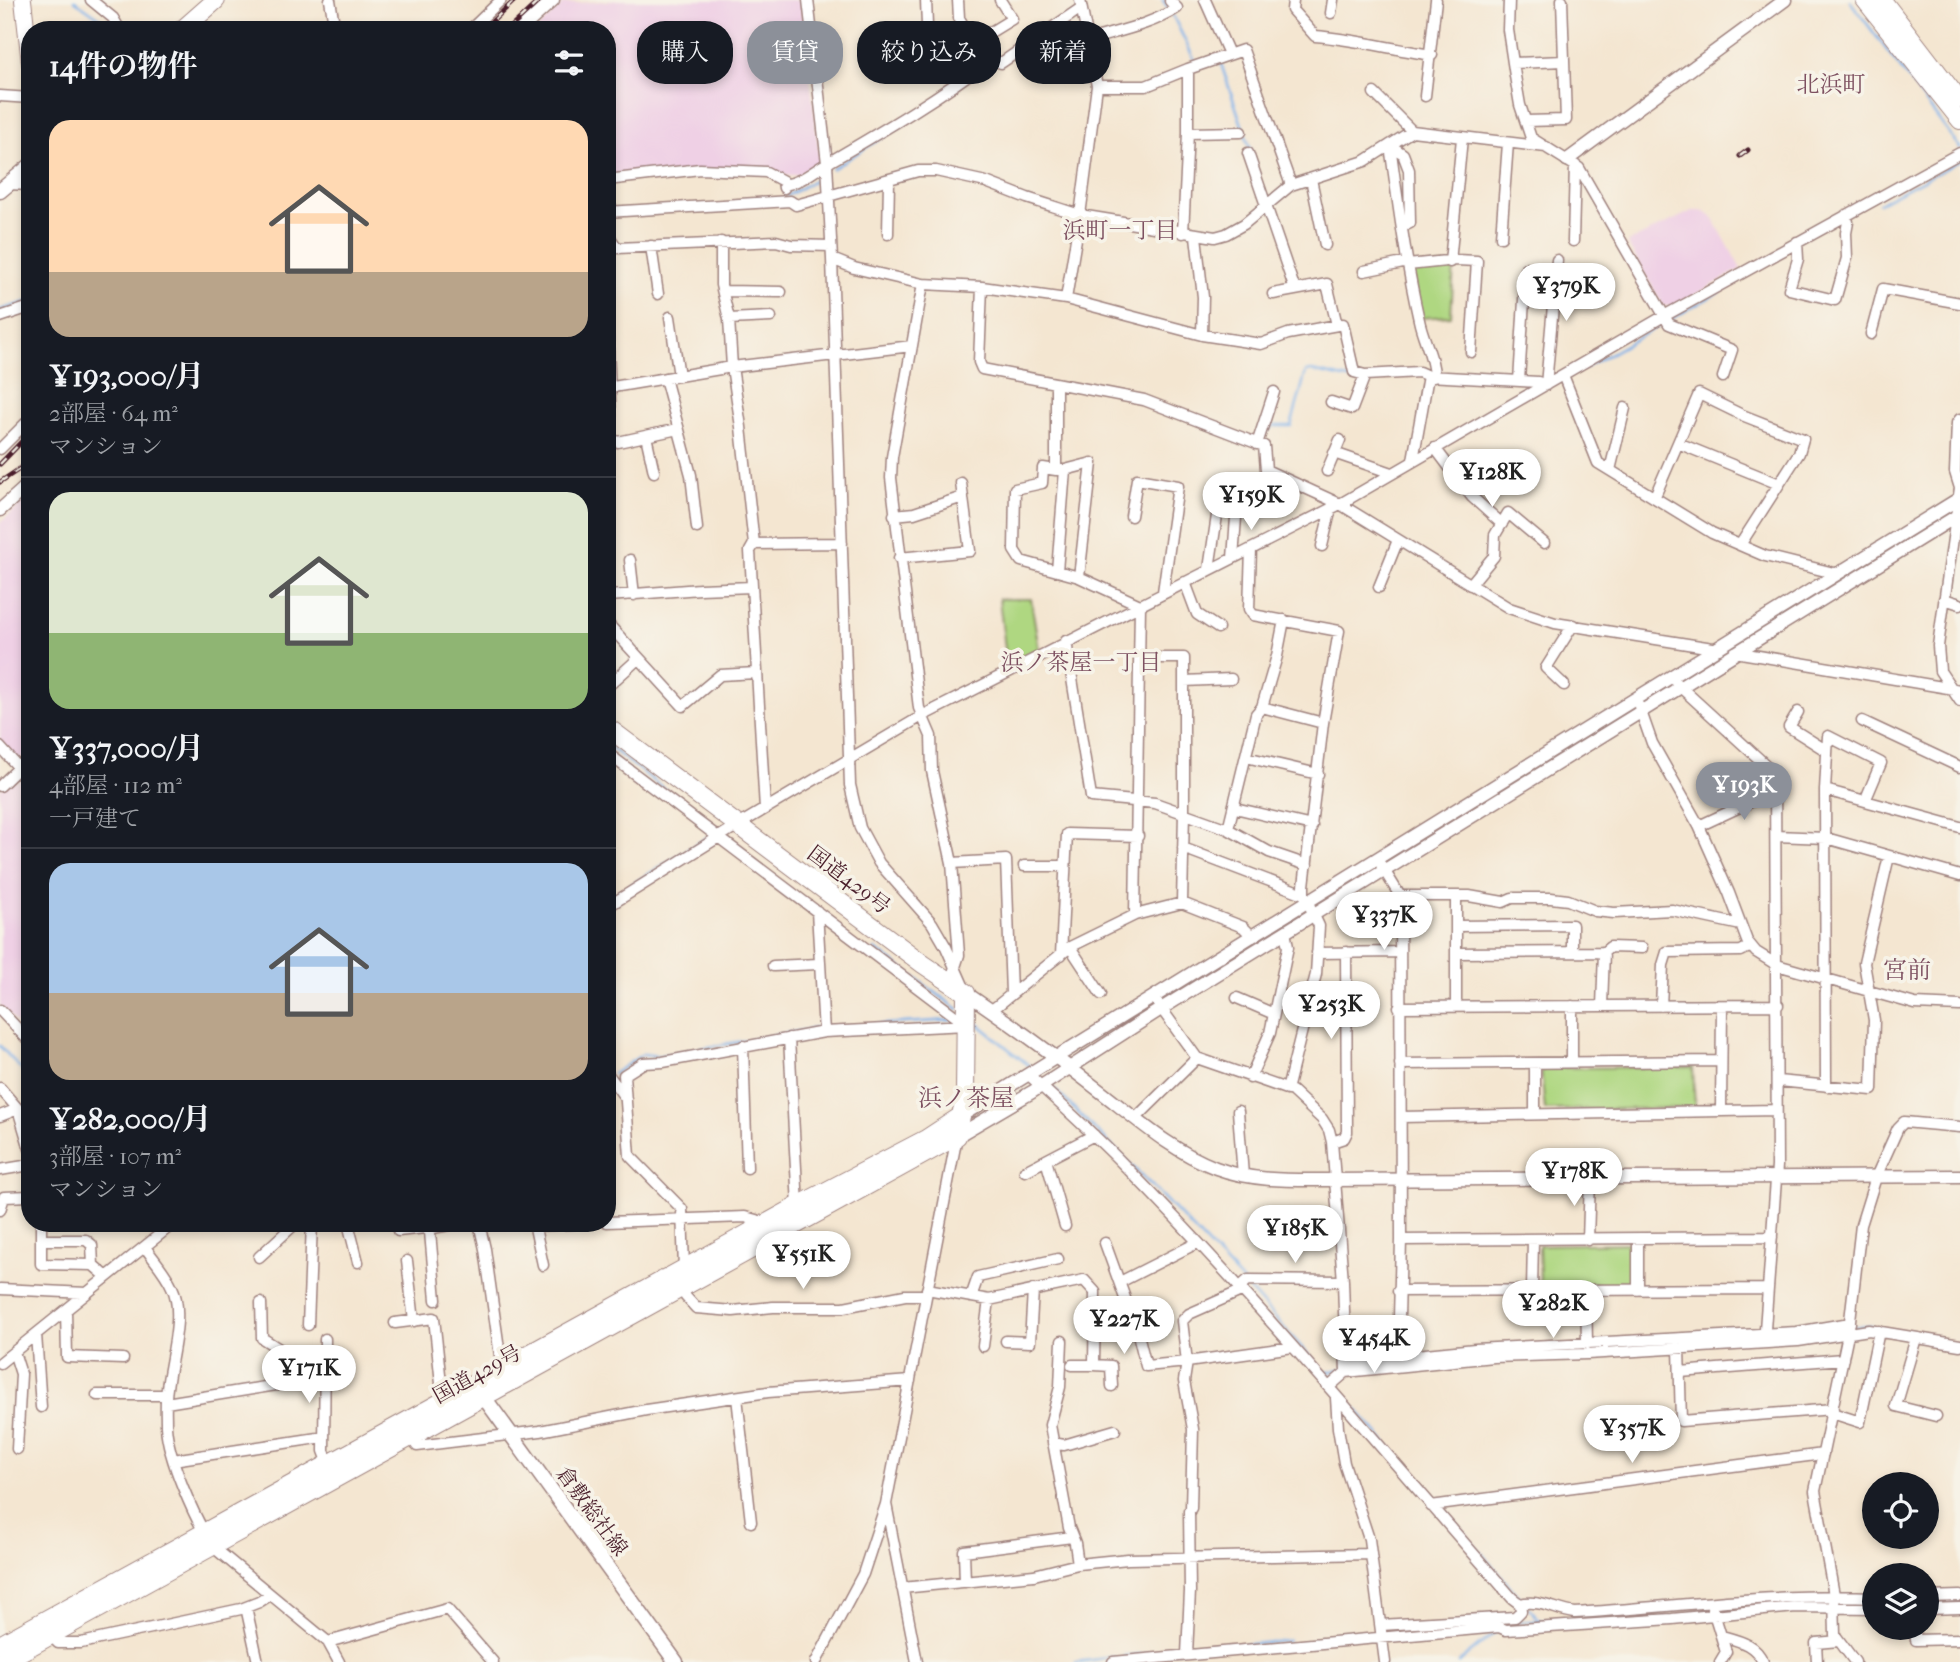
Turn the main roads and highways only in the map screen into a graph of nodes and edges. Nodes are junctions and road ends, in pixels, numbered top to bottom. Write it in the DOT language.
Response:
graph roads {
  1 [pos="23,0"];
  2 [pos="1864,0"];
  3 [pos="1883,0"];
  4 [pos="207,3"];
  5 [pos="25,21"];
  6 [pos="190,21"];
  7 [pos="1960,100"];
  8 [pos="1960,121"];
  9 [pos="21,173"];
  10 [pos="2,188"];
  11 [pos="616,735"];
  12 [pos="961,1116"];
  13 [pos="479,1390"];
  14 [pos="406,1430"];
  15 [pos="208,1539"];
  16 [pos="0,1645"];
  17 [pos="2,1662"];
  18 [pos="676,1662"];
  1 -- 5 [label="main road"];
  2 -- 8 [label="main road"];
  3 -- 7 [label="main road"];
  4 -- 6 [label="highway"];
  9 -- 10 [label="main road"];
  11 -- 12 [label="highway, 国道429号"];
  12 -- 13 [label="highway, 国道429号"];
  12 -- 13 [label="highway, 国道429号"];
  13 -- 14 [label="highway, 国道429号"];
  13 -- 14 [label="highway, 国道429号"];
  13 -- 18 [label="main road, 倉敷総社線"];
  14 -- 15 [label="highway, 国道429号"];
  14 -- 15 [label="highway, 国道429号"];
  15 -- 16 [label="highway, 国道429号"];
  15 -- 17 [label="highway, 国道429号"];
}
